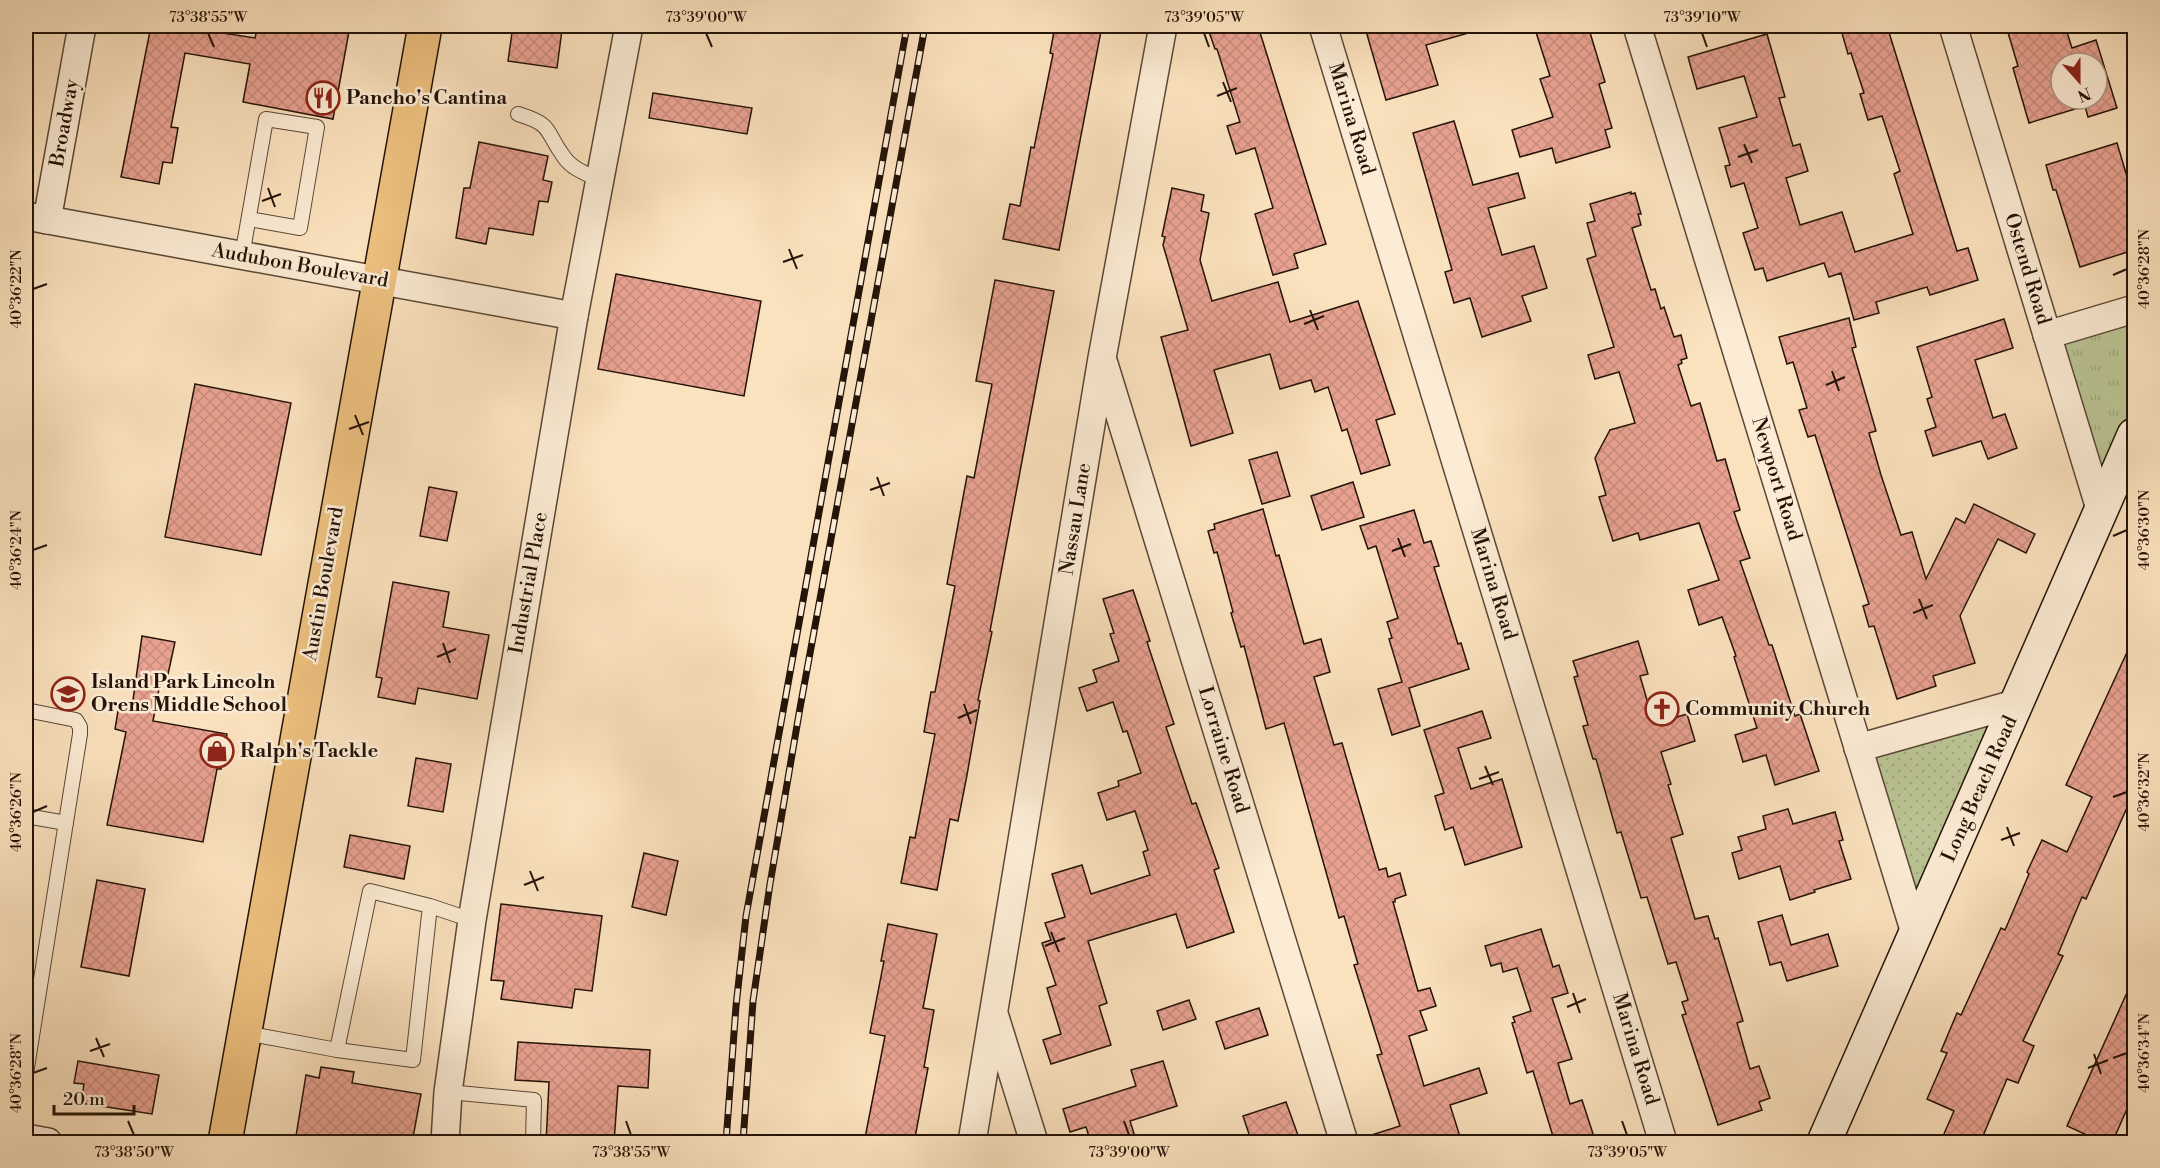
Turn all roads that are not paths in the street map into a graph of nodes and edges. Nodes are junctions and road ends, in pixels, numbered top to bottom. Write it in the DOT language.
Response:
graph roads {
  1 [pos="82,26"];
  2 [pos="426,26"];
  3 [pos="629,26"];
  4 [pos="1163,26"];
  5 [pos="1323,26"];
  6 [pos="1637,26"];
  7 [pos="1953,26"];
  8 [pos="518,114"];
  9 [pos="600,180"];
  10 [pos="36,218"];
  11 [pos="249,219"];
  12 [pos="242,255"];
  13 [pos="378,280"];
  14 [pos="2134,309"];
  15 [pos="574,316"];
  16 [pos="2047,335"];
  17 [pos="1102,358"];
  18 [pos="2134,435"];
  19 [pos="2101,512"];
  20 [pos="2018,703"];
  21 [pos="26,710"];
  22 [pos="1858,748"];
  23 [pos="26,816"];
  24 [pos="66,823"];
  25 [pos="430,906"];
  26 [pos="472,920"];
  27 [pos="1915,933"];
  28 [pos="994,1013"];
  29 [pos="245,1033"];
  30 [pos="337,1050"];
  31 [pos="26,1074"];
  32 [pos="448,1092"];
  33 [pos="26,1138"];
  34 [pos="1825,1142"];
  35 [pos="48,1143"];
  36 [pos="225,1143"];
  37 [pos="445,1143"];
  38 [pos="533,1143"];
  39 [pos="972,1143"];
  40 [pos="1034,1143"];
  41 [pos="1344,1143"];
  42 [pos="1663,1143"];
  43 [pos="1816,1143"];
  1 -- 10 [label="street, Broadway"];
  2 -- 13 [label="main road, Austin Boulevard"];
  3 -- 9 [label="street, Industrial Place"];
  4 -- 17 [label="street, Nassau Lane"];
  5 -- 42 [label="street, Marina Road"];
  6 -- 22 [label="street, Newport Road"];
  7 -- 16 [label="street, Ostend Road"];
  8 -- 9 [label="lane"];
  9 -- 15 [label="street, Industrial Place"];
  10 -- 12 [label="street, Audubon Boulevard"];
  11 -- 11 [label="lane"];
  11 -- 12 [label="lane"];
  12 -- 13 [label="street, Audubon Boulevard"];
  13 -- 15 [label="street, Audubon Boulevard"];
  13 -- 29 [label="main road, Austin Boulevard"];
  14 -- 16 [label="street"];
  15 -- 26 [label="street, Industrial Place"];
  16 -- 19 [label="street, Ostend Road"];
  17 -- 28 [label="street, Nassau Lane"];
  17 -- 41 [label="street, Lorraine Road"];
  18 -- 19 [label="main road, Long Beach Road"];
  19 -- 20 [label="main road, Long Beach Road"];
  20 -- 22 [label="street"];
  20 -- 27 [label="main road, Long Beach Road"];
  21 -- 24 [label="lane"];
  22 -- 27 [label="street, Newport Road"];
  23 -- 24 [label="lane"];
  24 -- 31 [label="lane"];
  25 -- 26 [label="lane"];
  25 -- 30 [label="lane"];
  25 -- 30 [label="lane"];
  26 -- 32 [label="street, Industrial Place"];
  27 -- 34 [label="main road, Long Beach Road"];
  28 -- 39 [label="street, Nassau Lane"];
  28 -- 40 [label="street"];
  29 -- 30 [label="lane"];
  29 -- 36 [label="main road, Austin Boulevard"];
  32 -- 37 [label="street, Industrial Place"];
  32 -- 38 [label="lane"];
  33 -- 35 [label="street"];
  34 -- 43 [label="street"];
}
